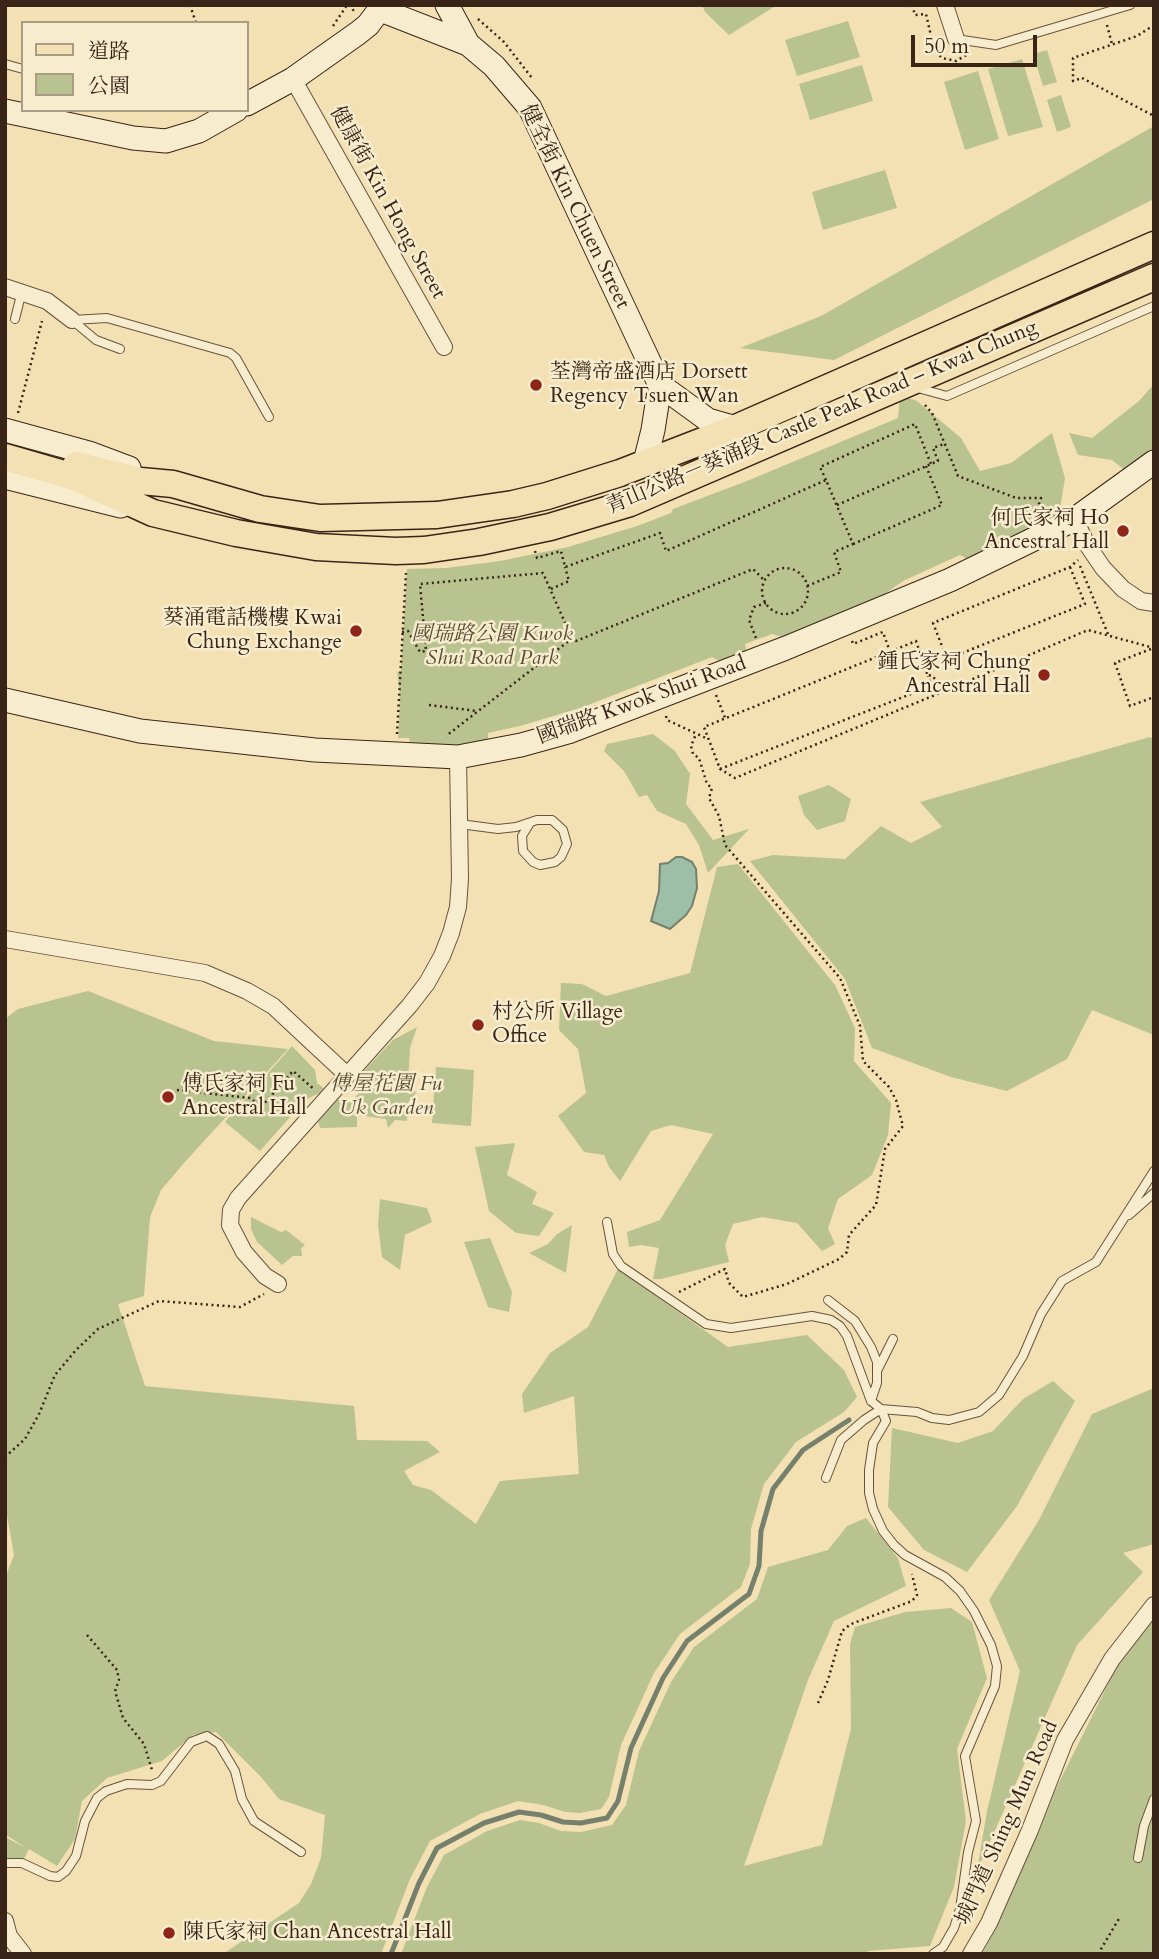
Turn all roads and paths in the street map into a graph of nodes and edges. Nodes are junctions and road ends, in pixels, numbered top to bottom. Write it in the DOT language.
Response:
graph roads {
  1 [pos="946,5"];
  2 [pos="1130,5"];
  3 [pos="446,7"];
  4 [pos="382,8"];
  5 [pos="1103,13"];
  6 [pos="472,14"];
  7 [pos="1154,25"];
  8 [pos="956,40"];
  9 [pos="468,44"];
  10 [pos="1112,44"];
  11 [pos="293,79"];
  12 [pos="539,87"];
  13 [pos="248,103"];
  14 [pos="5,111"];
  15 [pos="232,112"];
  16 [pos="1154,116"];
  17 [pos="1154,245"];
  18 [pos="1154,277"];
  19 [pos="5,287"];
  20 [pos="22,291"];
  21 [pos="1154,306"];
  22 [pos="15,318"];
  23 [pos="72,320"];
  24 [pos="42,321"];
  25 [pos="444,347"];
  26 [pos="111,356"];
  27 [pos="660,385"];
  28 [pos="906,385"];
  29 [pos="925,405"];
  30 [pos="270,417"];
  31 [pos="11,425"];
  32 [pos="736,428"];
  33 [pos="944,444"];
  34 [pos="5,445"];
  35 [pos="5,457"];
  36 [pos="645,462"];
  37 [pos="1154,462"];
  38 [pos="931,464"];
  39 [pos="926,466"];
  40 [pos="5,477"];
  41 [pos="826,480"];
  42 [pos="173,484"];
  43 [pos="837,505"];
  44 [pos="1035,512"];
  45 [pos="153,513"];
  46 [pos="1075,519"];
  47 [pos="853,544"];
  48 [pos="534,548"];
  49 [pos="1078,560"];
  50 [pos="406,563"];
  51 [pos="565,566"];
  52 [pos="1070,567"];
  53 [pos="765,581"];
  54 [pos="807,586"];
  55 [pos="550,589"];
  56 [pos="766,603"];
  57 [pos="1154,603"];
  58 [pos="1103,621"];
  59 [pos="402,632"];
  60 [pos="753,632"];
  61 [pos="1108,635"];
  62 [pos="570,640"];
  63 [pos="853,643"];
  64 [pos="1152,649"];
  65 [pos="890,652"];
  66 [pos="928,676"];
  67 [pos="939,683"];
  68 [pos="926,688"];
  69 [pos="947,690"];
  70 [pos="716,695"];
  71 [pos="1154,697"];
  72 [pos="5,699"];
  73 [pos="429,705"];
  74 [pos="477,711"];
  75 [pos="725,718"];
  76 [pos="667,720"];
  77 [pos="696,734"];
  78 [pos="708,739"];
  79 [pos="397,742"];
  80 [pos="438,743"];
  81 [pos="458,757"];
  82 [pos="720,769"];
  83 [pos="460,824"];
  84 [pos="530,824"];
  85 [pos="498,829"];
  86 [pos="521,843"];
  87 [pos="5,939"];
  88 [pos="347,1076"];
  89 [pos="177,1090"];
  90 [pos="317,1092"];
  91 [pos="1154,1171"];
  92 [pos="1154,1193"];
  93 [pos="607,1222"];
  94 [pos="1119,1224"];
  95 [pos="278,1284"];
  96 [pos="669,1297"];
  97 [pos="828,1300"];
  98 [pos="893,1339"];
  99 [pos="876,1372"];
  100 [pos="871,1401"];
  101 [pos="881,1409"];
  102 [pos="5,1457"];
  103 [pos="826,1478"];
  104 [pos="905,1555"];
  105 [pos="1154,1605"];
  106 [pos="87,1636"];
  107 [pos="818,1703"];
  108 [pos="157,1783"];
  109 [pos="1154,1799"];
  110 [pos="302,1852"];
  111 [pos="1138,1858"];
  112 [pos="5,1863"];
  113 [pos="1120,1917"];
  114 [pos="5,1921"];
  115 [pos="23,1954"];
  116 [pos="933,1954"];
  117 [pos="971,1954"];
  118 [pos="1098,1954"];
  1 -- 8 [label="street"];
  2 -- 5 [label="lane"];
  3 -- 9 [label="street, 健全街 Kin Chuen Street"];
  4 -- 9 [label="street, 健全街 Kin Chuen Street"];
  4 -- 11 [label="street"];
  5 -- 8 [label="lane"];
  5 -- 10 [label="path"];
  6 -- 12 [label="path"];
  7 -- 10 [label="path"];
  9 -- 27 [label="street, 健全街 Kin Chuen Street"];
  10 -- 16 [label="path"];
  11 -- 13 [label="street"];
  11 -- 25 [label="street, 健康街 Kin Hong Street"];
  14 -- 15 [label="street"];
  17 -- 32 [label="main road, 青山公路－葵涌段 Castle Peak Road – Kwai Chung"];
  18 -- 28 [label="main road, 青山公路－葵涌段 Castle Peak Road – Kwai Chung"];
  19 -- 20 [label="street"];
  20 -- 22 [label="lane"];
  20 -- 23 [label="street"];
  21 -- 28 [label="lane"];
  23 -- 26 [label="lane"];
  23 -- 30 [label="lane"];
  24 -- 31 [label="path"];
  27 -- 32 [label="street, 健全街 Kin Chuen Street"];
  27 -- 36 [label="street"];
  28 -- 45 [label="main road, 青山公路－葵涌段 Castle Peak Road – Kwai Chung"];
  29 -- 33 [label="path"];
  31 -- 42 [label="street, 青山公路－葵涌段 Castle Peak Road – Kwai Chung"];
  32 -- 36 [label="main road, 青山公路－葵涌段 Castle Peak Road – Kwai Chung"];
  33 -- 38 [label="path"];
  33 -- 44 [label="path"];
  34 -- 42 [label="main road, 青山公路－葵涌段 Castle Peak Road – Kwai Chung"];
  35 -- 45 [label="main road, 青山公路－葵涌段 Castle Peak Road – Kwai Chung"];
  36 -- 42 [label="main road, 青山公路－葵涌段 Castle Peak Road – Kwai Chung"];
  37 -- 46 [label="street, 國瑞路 Kwok Shui Road"];
  38 -- 39 [label="path"];
  38 -- 41 [label="path"];
  39 -- 43 [label="path"];
  39 -- 47 [label="path"];
  40 -- 45 [label="street, 青山公路－葵涌段 Castle Peak Road – Kwai Chung"];
  41 -- 43 [label="path"];
  41 -- 51 [label="path"];
  43 -- 47 [label="path"];
  46 -- 57 [label="street"];
  46 -- 81 [label="street, 國瑞路 Kwok Shui Road"];
  47 -- 54 [label="path"];
  48 -- 51 [label="path"];
  49 -- 52 [label="path"];
  50 -- 59 [label="path"];
  51 -- 55 [label="path"];
  52 -- 52 [label="path"];
  53 -- 54 [label="path"];
  53 -- 56 [label="path"];
  53 -- 62 [label="path"];
  54 -- 56 [label="path"];
  55 -- 59 [label="path"];
  55 -- 62 [label="path"];
  56 -- 60 [label="path"];
  58 -- 61 [label="path"];
  59 -- 79 [label="path"];
  61 -- 64 [label="path"];
  61 -- 69 [label="path"];
  62 -- 74 [label="path"];
  63 -- 65 [label="path"];
  64 -- 71 [label="path"];
  65 -- 66 [label="path"];
  65 -- 75 [label="path"];
  66 -- 67 [label="path"];
  66 -- 68 [label="path"];
  67 -- 68 [label="path"];
  67 -- 69 [label="path"];
  68 -- 82 [label="path"];
  69 -- 82 [label="path"];
  70 -- 75 [label="path"];
  72 -- 81 [label="street, 國瑞路 Kwok Shui Road"];
  73 -- 74 [label="path"];
  74 -- 80 [label="path"];
  75 -- 78 [label="path"];
  76 -- 77 [label="path"];
  77 -- 78 [label="path"];
  77 -- 96 [label="path"];
  78 -- 82 [label="path"];
  81 -- 83 [label="street"];
  83 -- 85 [label="lane"];
  83 -- 88 [label="street"];
  84 -- 85 [label="lane"];
  84 -- 86 [label="lane"];
  84 -- 86 [label="lane"];
  85 -- 86 [label="lane"];
  87 -- 88 [label="street"];
  88 -- 95 [label="street"];
  89 -- 90 [label="path"];
  91 -- 94 [label="lane"];
  92 -- 94 [label="lane"];
  93 -- 96 [label="lane"];
  94 -- 101 [label="lane"];
  95 -- 102 [label="path"];
  96 -- 100 [label="lane"];
  97 -- 99 [label="lane"];
  98 -- 99 [label="lane"];
  99 -- 100 [label="lane"];
  100 -- 101 [label="lane"];
  101 -- 103 [label="lane"];
  101 -- 104 [label="lane"];
  104 -- 107 [label="path"];
  104 -- 116 [label="lane"];
  105 -- 117 [label="street, 城門道 Shing Mun Road"];
  106 -- 108 [label="path"];
  108 -- 110 [label="lane"];
  108 -- 112 [label="lane"];
  109 -- 111 [label="lane"];
  113 -- 118 [label="path"];
  114 -- 115 [label="street"];
}
